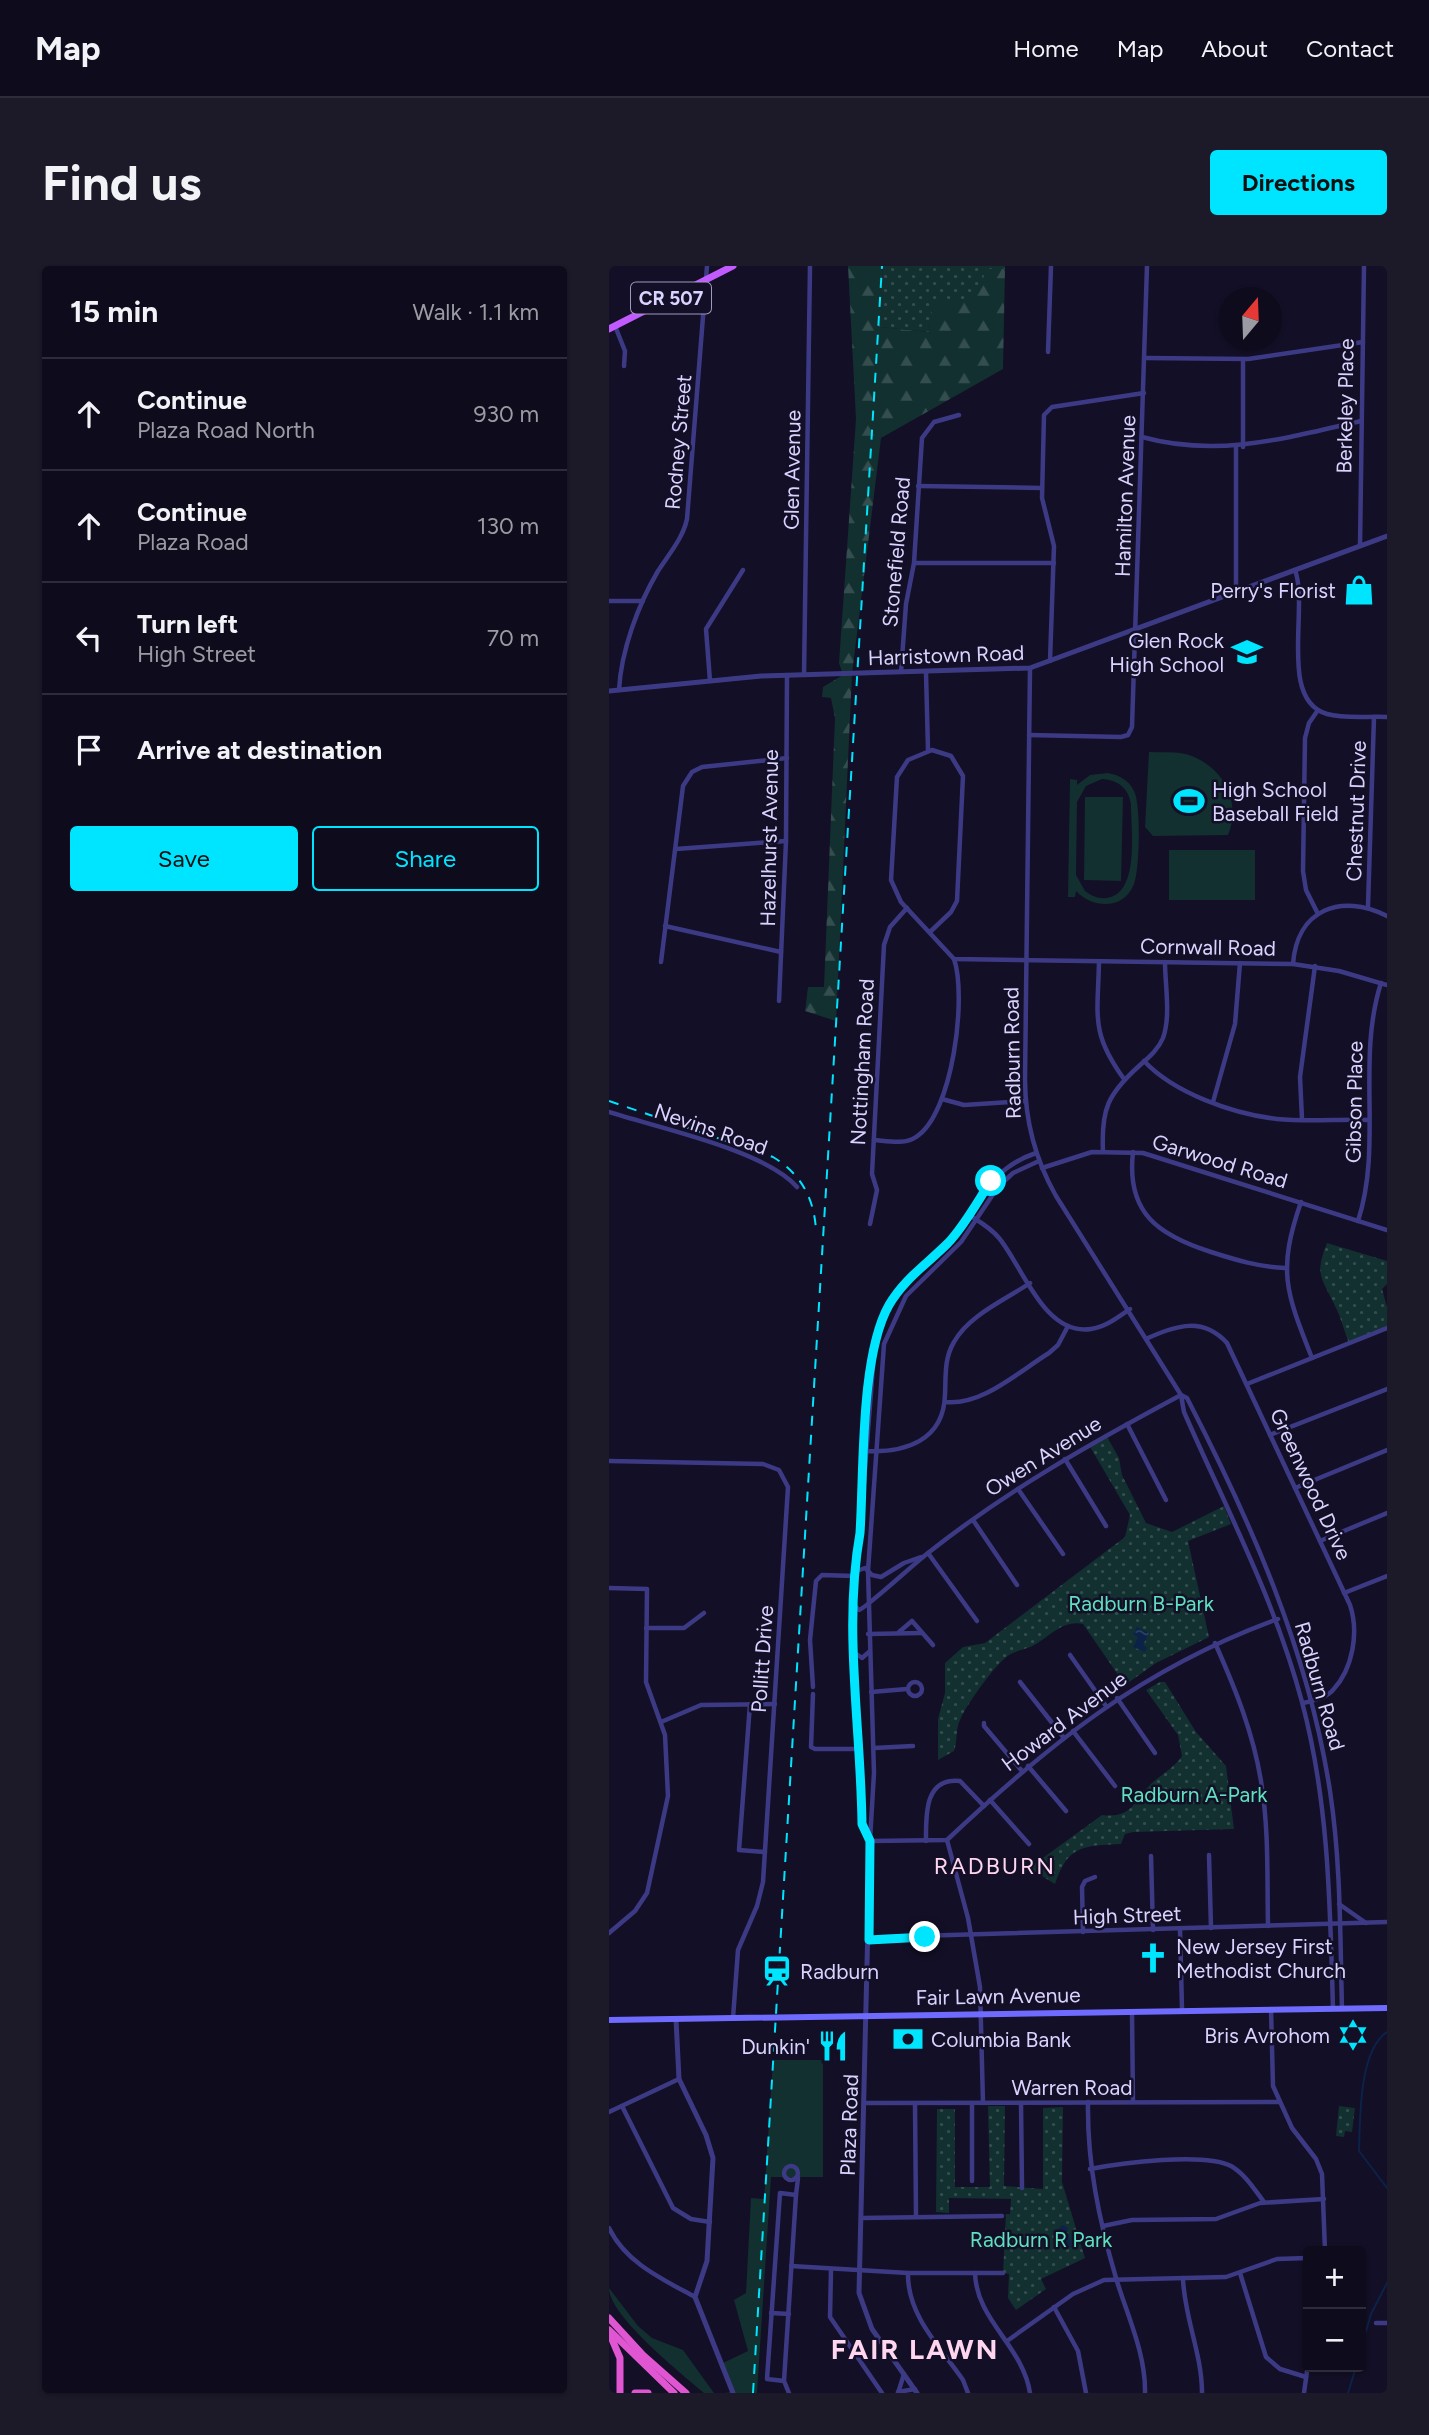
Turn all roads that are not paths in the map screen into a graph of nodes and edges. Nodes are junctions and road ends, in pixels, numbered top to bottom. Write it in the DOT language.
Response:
graph roads {
  1 [pos="707,266"];
  2 [pos="733,266"];
  3 [pos="810,266"];
  4 [pos="1051,266"];
  5 [pos="1147,266"];
  6 [pos="1364,266"];
  7 [pos="706,280"];
  8 [pos="612,327"];
  9 [pos="1363,342"];
  10 [pos="1048,352"];
  11 [pos="1145,358"];
  12 [pos="1243,359"];
  13 [pos="624,366"];
  14 [pos="1144,393"];
  15 [pos="959,415"];
  16 [pos="1361,421"];
  17 [pos="1142,437"];
  18 [pos="1236,447"];
  19 [pos="1243,447"];
  20 [pos="918,486"];
  21 [pos="1042,488"];
  22 [pos="1387,536"];
  23 [pos="1360,546"];
  24 [pos="914,563"];
  25 [pos="1054,563"];
  26 [pos="743,570"];
  27 [pos="1295,570"];
  28 [pos="1236,592"];
  29 [pos="609,601"];
  30 [pos="643,601"];
  31 [pos="1137,629"];
  32 [pos="1050,661"];
  33 [pos="1030,668"];
  34 [pos="926,673"];
  35 [pos="901,674"];
  36 [pos="804,675"];
  37 [pos="787,676"];
  38 [pos="710,682"];
  39 [pos="619,690"];
  40 [pos="609,691"];
  41 [pos="1318,710"];
  42 [pos="1374,717"];
  43 [pos="1387,717"];
  44 [pos="1029,736"];
  45 [pos="928,750"];
  46 [pos="787,758"];
  47 [pos="786,841"];
  48 [pos="675,849"];
  49 [pos="1368,906"];
  50 [pos="907,908"];
  51 [pos="1318,914"];
  52 [pos="1387,916"];
  53 [pos="665,926"];
  54 [pos="930,932"];
  55 [pos="781,952"];
  56 [pos="954,959"];
  57 [pos="1027,959"];
  58 [pos="1099,961"];
  59 [pos="661,962"];
  60 [pos="1165,962"];
  61 [pos="1240,963"];
  62 [pos="1293,964"];
  63 [pos="1315,966"];
  64 [pos="1384,984"];
  65 [pos="779,1001"];
  66 [pos="1144,1061"];
  67 [pos="1124,1079"];
  68 [pos="942,1099"];
  69 [pos="1025,1101"];
  70 [pos="1213,1101"];
  71 [pos="609,1112"];
  72 [pos="1301,1119"];
  73 [pos="1369,1120"];
  74 [pos="874,1140"];
  75 [pos="1103,1151"];
  76 [pos="1133,1152"];
  77 [pos="1036,1153"];
  78 [pos="1039,1161"];
  79 [pos="1042,1168"];
  80 [pos="797,1187"];
  81 [pos="1301,1202"];
  82 [pos="969,1215"];
  83 [pos="977,1220"];
  84 [pos="1358,1221"];
  85 [pos="870,1224"];
  86 [pos="1387,1230"];
  87 [pos="1285,1268"];
  88 [pos="1030,1283"];
  89 [pos="1130,1309"];
  90 [pos="884,1314"];
  91 [pos="893,1318"];
  92 [pos="1068,1326"];
  93 [pos="1387,1328"];
  94 [pos="1148,1338"];
  95 [pos="1312,1358"];
  96 [pos="1247,1384"];
  97 [pos="1387,1389"];
  98 [pos="1181,1395"];
  99 [pos="945,1402"];
  100 [pos="1127,1424"];
  101 [pos="1270,1435"];
  102 [pos="1387,1450"];
  103 [pos="865,1451"];
  104 [pos="875,1451"];
  105 [pos="1065,1459"];
  106 [pos="609,1461"];
  107 [pos="1295,1488"];
  108 [pos="1018,1489"];
  109 [pos="1166,1500"];
  110 [pos="1387,1513"];
  111 [pos="972,1520"];
  112 [pos="1106,1526"];
  113 [pos="1319,1541"];
  114 [pos="928,1553"];
  115 [pos="1063,1554"];
  116 [pos="868,1571"];
  117 [pos="854,1574"];
  118 [pos="1387,1576"];
  119 [pos="1017,1585"];
  120 [pos="609,1588"];
  121 [pos="1344,1593"];
  122 [pos="854,1604"];
  123 [pos="868,1606"];
  124 [pos="704,1614"];
  125 [pos="1285,1616"];
  126 [pos="1276,1620"];
  127 [pos="978,1621"];
  128 [pos="646,1628"];
  129 [pos="898,1633"];
  130 [pos="922,1633"];
  131 [pos="868,1634"];
  132 [pos="1216,1643"];
  133 [pos="933,1645"];
  134 [pos="869,1651"];
  135 [pos="855,1653"];
  136 [pos="1070,1655"];
  137 [pos="856,1670"];
  138 [pos="870,1670"];
  139 [pos="1020,1682"];
  140 [pos="813,1687"];
  141 [pos="907,1689"];
  142 [pos="871,1692"];
  143 [pos="813,1694"];
  144 [pos="1117,1698"];
  145 [pos="1311,1701"];
  146 [pos="1303,1703"];
  147 [pos="750,1704"];
  148 [pos="775,1704"];
  149 [pos="1106,1706"];
  150 [pos="873,1713"];
  151 [pos="859,1714"];
  152 [pos="661,1722"];
  153 [pos="984,1723"];
  154 [pos="873,1730"];
  155 [pos="860,1731"];
  156 [pos="1073,1731"];
  157 [pos="1064,1738"];
  158 [pos="913,1746"];
  159 [pos="874,1748"];
  160 [pos="861,1749"];
  161 [pos="1155,1752"];
  162 [pos="1028,1766"];
  163 [pos="862,1769"];
  164 [pos="874,1769"];
  165 [pos="1022,1771"];
  166 [pos="1115,1786"];
  167 [pos="990,1800"];
  168 [pos="984,1805"];
  169 [pos="1066,1811"];
  170 [pos="947,1840"];
  171 [pos="870,1841"];
  172 [pos="926,1841"];
  173 [pos="1029,1844"];
  174 [pos="765,1852"];
  175 [pos="1209,1855"];
  176 [pos="1151,1856"];
  177 [pos="1094,1877"];
  178 [pos="1339,1905"];
  179 [pos="1367,1923"];
  180 [pos="1387,1923"];
  181 [pos="1331,1924"];
  182 [pos="1340,1924"];
  183 [pos="1268,1926"];
  184 [pos="1211,1928"];
  185 [pos="1180,1929"];
  186 [pos="1153,1930"];
  187 [pos="1083,1932"];
  188 [pos="609,1933"];
  189 [pos="972,1936"];
  190 [pos="869,1940"];
  191 [pos="1387,2008"];
  192 [pos="1182,2009"];
  193 [pos="1271,2009"];
  194 [pos="1333,2009"];
  195 [pos="1342,2009"];
  196 [pos="1132,2012"];
  197 [pos="983,2013"];
  198 [pos="867,2016"];
  199 [pos="733,2019"];
  200 [pos="609,2020"];
  201 [pos="676,2020"];
  202 [pos="679,2079"];
  203 [pos="1088,2102"];
  204 [pos="1133,2102"];
  205 [pos="1279,2102"];
  206 [pos="866,2103"];
  207 [pos="915,2103"];
  208 [pos="972,2103"];
  209 [pos="983,2103"];
  210 [pos="1021,2103"];
  211 [pos="622,2106"];
  212 [pos="609,2112"];
  213 [pos="1090,2169"];
  214 [pos="798,2177"];
  215 [pos="972,2181"];
  216 [pos="1022,2188"];
  217 [pos="796,2195"];
  218 [pos="1324,2199"];
  219 [pos="1263,2202"];
  220 [pos="916,2216"];
  221 [pos="1002,2216"];
  222 [pos="860,2218"];
  223 [pos="710,2222"];
  224 [pos="1103,2226"];
  225 [pos="609,2228"];
  226 [pos="1325,2246"];
  227 [pos="1303,2258"];
  228 [pos="791,2266"];
  229 [pos="831,2270"];
  230 [pos="858,2271"];
  231 [pos="908,2273"];
  232 [pos="975,2273"];
  233 [pos="1003,2273"];
  234 [pos="1240,2273"];
  235 [pos="1183,2277"];
  236 [pos="1116,2278"];
  237 [pos="695,2297"];
  238 [pos="1054,2307"];
  239 [pos="771,2313"];
  240 [pos="789,2314"];
  241 [pos="609,2318"];
  242 [pos="1376,2323"];
  243 [pos="1387,2323"];
  244 [pos="609,2332"];
  245 [pos="1007,2341"];
  246 [pos="1307,2372"];
  247 [pos="904,2374"];
  248 [pos="1306,2377"];
  249 [pos="784,2381"];
  250 [pos="916,2391"];
  251 [pos="620,2393"];
  252 [pos="635,2393"];
  253 [pos="648,2393"];
  254 [pos="674,2393"];
  255 [pos="686,2393"];
  256 [pos="733,2393"];
  257 [pos="789,2393"];
  258 [pos="882,2393"];
  259 [pos="898,2393"];
  260 [pos="968,2393"];
  261 [pos="1030,2393"];
  262 [pos="1086,2393"];
  263 [pos="1145,2393"];
  264 [pos="1202,2393"];
  265 [pos="1304,2393"];
  1 -- 7 [label="street, Rodney Street"];
  2 -- 7 [label="main road, CR 507"];
  3 -- 36 [label="street, Glen Avenue"];
  4 -- 10 [label="street"];
  5 -- 11 [label="street, Hamilton Avenue"];
  6 -- 9 [label="street, Berkeley Place"];
  7 -- 8 [label="main road, CR 507"];
  7 -- 30 [label="street, Rodney Street"];
  8 -- 13 [label="street"];
  9 -- 12 [label="street"];
  9 -- 16 [label="street, Berkeley Place"];
  11 -- 12 [label="street"];
  11 -- 14 [label="street, Hamilton Avenue"];
  12 -- 19 [label="street"];
  14 -- 17 [label="street, Hamilton Avenue"];
  14 -- 21 [label="street"];
  15 -- 20 [label="street, Stonefield Road"];
  16 -- 19 [label="street"];
  16 -- 23 [label="street, Berkeley Place"];
  17 -- 18 [label="street"];
  17 -- 31 [label="street, Hamilton Avenue"];
  18 -- 19 [label="street"];
  18 -- 28 [label="street"];
  20 -- 21 [label="street"];
  20 -- 24 [label="street, Stonefield Road"];
  21 -- 25 [label="street"];
  22 -- 23 [label="street, Harristown Road"];
  23 -- 27 [label="street, Harristown Road"];
  24 -- 25 [label="street"];
  24 -- 35 [label="street, Stonefield Road"];
  25 -- 32 [label="street"];
  26 -- 38 [label="street"];
  27 -- 28 [label="street, Harristown Road"];
  27 -- 41 [label="street"];
  28 -- 31 [label="street, Harristown Road"];
  29 -- 30 [label="street"];
  30 -- 39 [label="street, Rodney Street"];
  31 -- 32 [label="street, Harristown Road"];
  31 -- 44 [label="street, Hamilton Avenue"];
  32 -- 33 [label="street, Harristown Road"];
  33 -- 34 [label="street, Harristown Road"];
  33 -- 44 [label="street, Radburn Road"];
  34 -- 35 [label="street, Harristown Road"];
  34 -- 45 [label="street"];
  35 -- 36 [label="street, Harristown Road"];
  36 -- 37 [label="street, Harristown Road"];
  37 -- 38 [label="street, Harristown Road"];
  37 -- 46 [label="street, Hazelhurst Avenue"];
  38 -- 39 [label="street, Harristown Road"];
  39 -- 40 [label="street, Harristown Road"];
  41 -- 42 [label="street"];
  41 -- 51 [label="street"];
  42 -- 43 [label="street"];
  42 -- 49 [label="street, Chestnut Drive"];
  44 -- 57 [label="street, Radburn Road"];
  45 -- 50 [label="street"];
  45 -- 54 [label="street"];
  46 -- 47 [label="street, Hazelhurst Avenue"];
  46 -- 48 [label="street"];
  47 -- 48 [label="street"];
  47 -- 55 [label="street, Hazelhurst Avenue"];
  48 -- 53 [label="street"];
  49 -- 51 [label="street"];
  49 -- 52 [label="street"];
  50 -- 54 [label="street"];
  50 -- 74 [label="street, Nottingham Road"];
  51 -- 62 [label="street"];
  53 -- 55 [label="street"];
  53 -- 59 [label="street"];
  54 -- 56 [label="street"];
  55 -- 65 [label="street, Hazelhurst Avenue"];
  56 -- 57 [label="street, Cornwall Road"];
  56 -- 68 [label="street"];
  57 -- 58 [label="street, Cornwall Road"];
  57 -- 69 [label="street, Radburn Road"];
  58 -- 60 [label="street, Cornwall Road"];
  58 -- 67 [label="street"];
  60 -- 61 [label="street, Cornwall Road"];
  60 -- 66 [label="street"];
  61 -- 62 [label="street, Cornwall Road"];
  61 -- 70 [label="street"];
  62 -- 63 [label="street, Cornwall Road"];
  63 -- 64 [label="street, Cornwall Road"];
  63 -- 72 [label="street"];
  64 -- 73 [label="street, Gibson Place"];
  66 -- 67 [label="street"];
  66 -- 70 [label="street"];
  67 -- 75 [label="street"];
  68 -- 69 [label="street"];
  68 -- 74 [label="street"];
  69 -- 77 [label="street, Radburn Road"];
  70 -- 72 [label="street"];
  71 -- 80 [label="street, Nevins Road"];
  72 -- 73 [label="street"];
  73 -- 84 [label="street, Gibson Place"];
  74 -- 85 [label="street, Nottingham Road"];
  75 -- 76 [label="street, Garwood Road"];
  75 -- 79 [label="street, Garwood Road"];
  76 -- 81 [label="street, Garwood Road"];
  76 -- 87 [label="street"];
  77 -- 78 [label="street, Radburn Road"];
  77 -- 82 [label="street"];
  78 -- 79 [label="street, Radburn Road"];
  78 -- 83 [label="street"];
  79 -- 89 [label="street, Radburn Road"];
  81 -- 84 [label="street, Garwood Road"];
  81 -- 87 [label="street"];
  82 -- 83 [label="street"];
  82 -- 90 [label="street"];
  83 -- 88 [label="street"];
  83 -- 91 [label="street"];
  84 -- 86 [label="street, Garwood Road"];
  87 -- 95 [label="street"];
  88 -- 92 [label="street"];
  88 -- 99 [label="street"];
  89 -- 92 [label="street"];
  89 -- 94 [label="street, Radburn Road"];
  90 -- 91 [label="street"];
  90 -- 103 [label="street"];
  91 -- 104 [label="street"];
  92 -- 99 [label="street"];
  93 -- 95 [label="street"];
  94 -- 96 [label="street, Greenwood Drive"];
  94 -- 98 [label="street, Radburn Road"];
  95 -- 96 [label="street"];
  96 -- 101 [label="street, Greenwood Drive"];
  97 -- 101 [label="street"];
  98 -- 100 [label="street, Owen Avenue"];
  98 -- 125 [label="street, Radburn Road"];
  98 -- 126 [label="street, Radburn Road"];
  99 -- 104 [label="street"];
  100 -- 105 [label="street, Owen Avenue"];
  100 -- 109 [label="street"];
  101 -- 107 [label="street, Greenwood Drive"];
  102 -- 107 [label="street"];
  103 -- 104 [label="street"];
  103 -- 117 [label="street"];
  104 -- 116 [label="street"];
  105 -- 108 [label="street, Owen Avenue"];
  105 -- 112 [label="street"];
  106 -- 148 [label="street, Pollitt Drive"];
  107 -- 113 [label="street, Greenwood Drive"];
  108 -- 111 [label="street, Owen Avenue"];
  108 -- 115 [label="street"];
  110 -- 113 [label="street"];
  111 -- 114 [label="street, Owen Avenue"];
  111 -- 119 [label="street"];
  113 -- 121 [label="street, Greenwood Drive"];
  114 -- 116 [label="street, Owen Avenue"];
  114 -- 123 [label="street, Owen Avenue"];
  114 -- 127 [label="street"];
  116 -- 117 [label="street, Owen Avenue"];
  116 -- 123 [label="street"];
  117 -- 122 [label="street"];
  117 -- 140 [label="street, Owen Avenue"];
  118 -- 121 [label="street"];
  120 -- 128 [label="street"];
  121 -- 145 [label="street, Greenwood Drive"];
  122 -- 123 [label="street"];
  122 -- 135 [label="street"];
  123 -- 131 [label="street"];
  124 -- 128 [label="street"];
  125 -- 126 [label="street, Howard Avenue"];
  125 -- 145 [label="street, Radburn Road"];
  126 -- 132 [label="street, Howard Avenue"];
  126 -- 146 [label="street, Radburn Road"];
  128 -- 152 [label="street"];
  129 -- 130 [label="street"];
  129 -- 130 [label="street"];
  129 -- 131 [label="street"];
  130 -- 133 [label="street"];
  131 -- 134 [label="street"];
  132 -- 144 [label="street, Howard Avenue"];
  132 -- 183 [label="street"];
  134 -- 135 [label="street"];
  134 -- 138 [label="street"];
  135 -- 137 [label="street"];
  136 -- 149 [label="street"];
  137 -- 138 [label="street"];
  137 -- 151 [label="street"];
  138 -- 142 [label="street"];
  139 -- 157 [label="street"];
  141 -- 142 [label="street"];
  142 -- 150 [label="street"];
  143 -- 160 [label="street"];
  144 -- 149 [label="street, Howard Avenue"];
  144 -- 161 [label="street"];
  145 -- 146 [label="street, Greenwood Drive"];
  145 -- 178 [label="street, Radburn Road"];
  146 -- 181 [label="street, Radburn Road"];
  147 -- 148 [label="street"];
  147 -- 152 [label="street"];
  147 -- 174 [label="street"];
  148 -- 174 [label="street, Pollitt Drive"];
  149 -- 156 [label="street, Howard Avenue"];
  150 -- 151 [label="street"];
  150 -- 154 [label="street"];
  151 -- 155 [label="street"];
  152 -- 188 [label="street"];
  153 -- 165 [label="street"];
  154 -- 155 [label="street"];
  154 -- 159 [label="street"];
  155 -- 160 [label="street"];
  156 -- 157 [label="street, Howard Avenue"];
  156 -- 166 [label="street"];
  157 -- 162 [label="street, Howard Avenue"];
  158 -- 159 [label="street"];
  159 -- 164 [label="street"];
  160 -- 163 [label="street"];
  162 -- 165 [label="street, Howard Avenue"];
  162 -- 169 [label="street"];
  163 -- 164 [label="street"];
  163 -- 171 [label="street"];
  164 -- 171 [label="street"];
  165 -- 167 [label="street, Howard Avenue"];
  167 -- 168 [label="street, Howard Avenue"];
  167 -- 173 [label="street"];
  168 -- 170 [label="street, Howard Avenue"];
  168 -- 172 [label="street"];
  170 -- 172 [label="street"];
  170 -- 189 [label="street"];
  171 -- 172 [label="street"];
  171 -- 190 [label="street, Plaza Road"];
  174 -- 199 [label="street, Pollitt Drive"];
  175 -- 184 [label="street"];
  176 -- 186 [label="street"];
  177 -- 187 [label="street"];
  178 -- 179 [label="street"];
  178 -- 182 [label="street, Radburn Road"];
  179 -- 180 [label="street, High Street"];
  179 -- 182 [label="street, High Street"];
  181 -- 182 [label="street, High Street"];
  181 -- 183 [label="street, High Street"];
  181 -- 194 [label="street, Radburn Road"];
  182 -- 195 [label="street, Radburn Road"];
  183 -- 184 [label="street, High Street"];
  184 -- 185 [label="street, High Street"];
  185 -- 186 [label="street, High Street"];
  185 -- 192 [label="street"];
  186 -- 187 [label="street, High Street"];
  187 -- 189 [label="street, High Street"];
  189 -- 190 [label="street, High Street"];
  189 -- 197 [label="street"];
  190 -- 198 [label="street, Plaza Road"];
  191 -- 195 [label="main road, Fair Lawn Avenue"];
  192 -- 193 [label="main road, Fair Lawn Avenue"];
  192 -- 196 [label="main road, Fair Lawn Avenue"];
  193 -- 194 [label="main road, Fair Lawn Avenue"];
  193 -- 205 [label="street"];
  194 -- 195 [label="main road, Fair Lawn Avenue"];
  196 -- 197 [label="main road, Fair Lawn Avenue"];
  196 -- 204 [label="street"];
  197 -- 198 [label="main road, Fair Lawn Avenue"];
  197 -- 209 [label="street"];
  198 -- 199 [label="main road, Fair Lawn Avenue"];
  198 -- 206 [label="street, Plaza Road"];
  199 -- 201 [label="main road, Fair Lawn Avenue"];
  200 -- 201 [label="main road, Fair Lawn Avenue"];
  201 -- 202 [label="street"];
  202 -- 211 [label="street"];
  202 -- 223 [label="street"];
  203 -- 204 [label="street, Warren Road"];
  203 -- 210 [label="street, Warren Road"];
  203 -- 213 [label="street"];
  204 -- 205 [label="street, Warren Road"];
  205 -- 218 [label="street"];
  206 -- 207 [label="street, Warren Road"];
  206 -- 222 [label="street, Plaza Road"];
  207 -- 208 [label="street, Warren Road"];
  207 -- 220 [label="street"];
  208 -- 209 [label="street, Warren Road"];
  208 -- 215 [label="street"];
  209 -- 210 [label="street, Warren Road"];
  210 -- 216 [label="street"];
  211 -- 212 [label="street"];
  211 -- 223 [label="street"];
  213 -- 219 [label="street"];
  213 -- 224 [label="street"];
  214 -- 217 [label="street"];
  217 -- 228 [label="street"];
  217 -- 239 [label="street"];
  218 -- 219 [label="street"];
  218 -- 226 [label="street"];
  219 -- 224 [label="street"];
  220 -- 221 [label="street"];
  220 -- 222 [label="street"];
  222 -- 230 [label="street, Plaza Road"];
  223 -- 237 [label="street"];
  224 -- 236 [label="street"];
  225 -- 237 [label="street"];
  227 -- 234 [label="street"];
  228 -- 229 [label="street"];
  228 -- 240 [label="street"];
  229 -- 230 [label="street"];
  229 -- 258 [label="street"];
  230 -- 231 [label="street"];
  230 -- 247 [label="street, Plaza Road"];
  231 -- 232 [label="street"];
  231 -- 260 [label="street"];
  232 -- 233 [label="street"];
  232 -- 245 [label="street"];
  234 -- 235 [label="street"];
  234 -- 248 [label="street"];
  235 -- 236 [label="street"];
  235 -- 264 [label="street"];
  236 -- 238 [label="street"];
  236 -- 263 [label="street"];
  237 -- 256 [label="street"];
  238 -- 245 [label="street"];
  238 -- 262 [label="street"];
  239 -- 240 [label="street"];
  239 -- 249 [label="street"];
  240 -- 249 [label="street"];
  241 -- 255 [label="highway"];
  242 -- 243 [label="street"];
  244 -- 251 [label="highway"];
  244 -- 254 [label="highway"];
  245 -- 261 [label="street"];
  246 -- 248 [label="street"];
  247 -- 250 [label="street, Plaza Road"];
  247 -- 259 [label="street"];
  248 -- 265 [label="street"];
  249 -- 257 [label="street"];
  250 -- 259 [label="street"];
  252 -- 253 [label="highway"];
}
